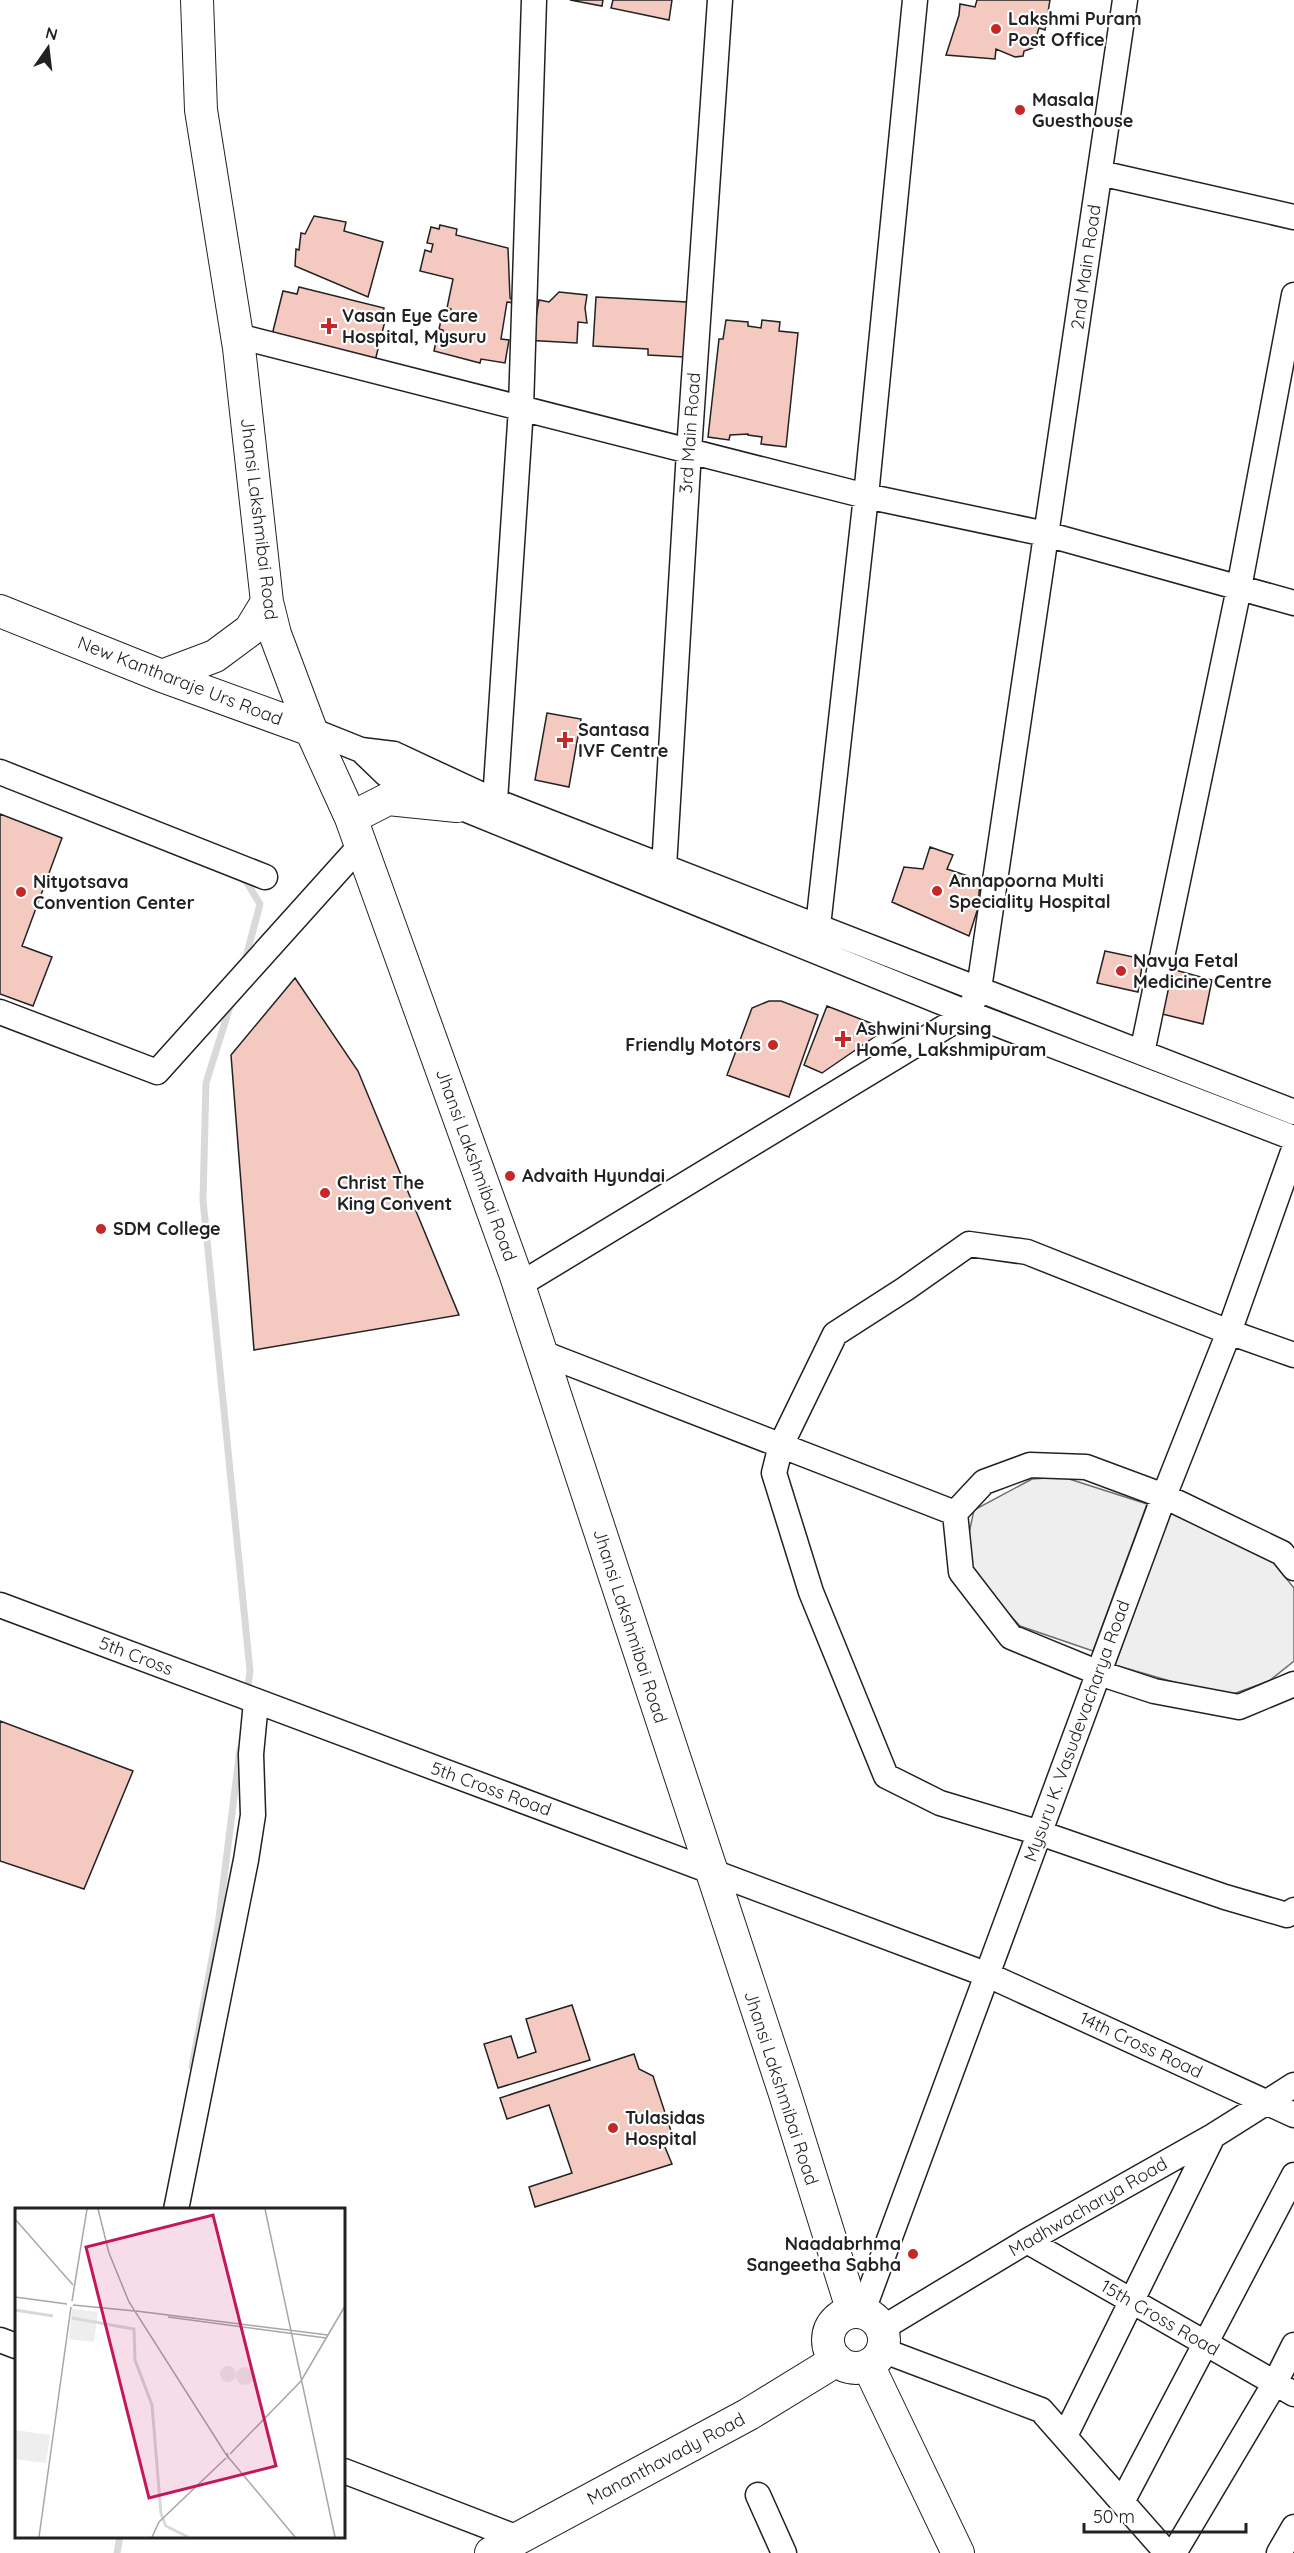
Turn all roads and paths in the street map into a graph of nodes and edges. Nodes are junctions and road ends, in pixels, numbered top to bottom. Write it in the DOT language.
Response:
graph roads {
  1 [pos="197,0"];
  2 [pos="534,0"];
  3 [pos="720,0"];
  4 [pos="915,0"];
  5 [pos="1125,0"];
  6 [pos="1100,173"];
  7 [pos="1294,217"];
  8 [pos="1294,295"];
  9 [pos="237,336"];
  10 [pos="521,408"];
  11 [pos="689,452"];
  12 [pos="866,496"];
  13 [pos="1047,534"];
  14 [pos="1239,588"];
  15 [pos="267,602"];
  16 [pos="1294,603"];
  17 [pos="0,610"];
  18 [pos="162,676"];
  19 [pos="311,730"];
  20 [pos="361,750"];
  21 [pos="0,772"];
  22 [pos="495,801"];
  23 [pos="457,806"];
  24 [pos="356,832"];
  25 [pos="664,867"];
  26 [pos="265,877"];
  27 [pos="818,926"];
  28 [pos="979,989"];
  29 [pos="0,1012"];
  30 [pos="968,1014"];
  31 [pos="1142,1053"];
  32 [pos="1294,1112"];
  33 [pos="1294,1138"];
  34 [pos="1294,1149"];
  35 [pos="519,1285"];
  36 [pos="1229,1332"];
  37 [pos="540,1352"];
  38 [pos="1294,1355"];
  39 [pos="781,1445"];
  40 [pos="1164,1496"];
  41 [pos="955,1513"];
  42 [pos="1294,1568"];
  43 [pos="0,1605"];
  44 [pos="1099,1672"];
  45 [pos="1294,1684"];
  46 [pos="264,1705"];
  47 [pos="1040,1833"];
  48 [pos="710,1871"];
  49 [pos="1294,1910"];
  50 [pos="988,1975"];
  51 [pos="1294,2085"];
  52 [pos="1265,2102"];
  53 [pos="1294,2115"];
  54 [pos="1213,2136"];
  55 [pos="1294,2175"];
  56 [pos="176,2208"];
  57 [pos="1027,2241"];
  58 [pos="1132,2301"];
  59 [pos="869,2334"];
  60 [pos="0,2340"];
  61 [pos="1205,2343"];
  62 [pos="1294,2345"];
  63 [pos="15,2346"];
  64 [pos="837,2360"];
  65 [pos="1284,2389"];
  66 [pos="1065,2436"];
  67 [pos="345,2471"];
  68 [pos="758,2494"];
  69 [pos="1122,2502"];
  70 [pos="1294,2527"];
  71 [pos="518,2538"];
  72 [pos="491,2553"];
  73 [pos="784,2553"];
  74 [pos="958,2553"];
  75 [pos="1167,2553"];
  76 [pos="1174,2553"];
  77 [pos="1279,2553"];
  1 -- 9 [label="main road, Jhansi Lakshmibai Road"];
  2 -- 10 [label="street"];
  3 -- 11 [label="street, 3rd Main Road"];
  4 -- 12 [label="street"];
  5 -- 6 [label="street, 2nd Main Road"];
  6 -- 7 [label="street"];
  6 -- 13 [label="street, 2nd Main Road"];
  8 -- 14 [label="street"];
  9 -- 10 [label="street"];
  9 -- 15 [label="main road, Jhansi Lakshmibai Road"];
  10 -- 11 [label="street"];
  10 -- 22 [label="street"];
  11 -- 12 [label="street"];
  11 -- 25 [label="street, 3rd Main Road"];
  12 -- 13 [label="street"];
  12 -- 27 [label="street"];
  13 -- 14 [label="street"];
  13 -- 28 [label="street, 2nd Main Road"];
  14 -- 16 [label="street"];
  14 -- 31 [label="street"];
  15 -- 18 [label="main road"];
  15 -- 19 [label="main road, Jhansi Lakshmibai Road"];
  17 -- 18 [label="main road, New Kantharaje Urs Road"];
  18 -- 19 [label="main road, New Kantharaje Urs Road"];
  19 -- 20 [label="street, New Kantharaje Urs Road"];
  19 -- 24 [label="main road, Jhansi Lakshmibai Road"];
  20 -- 22 [label="street"];
  20 -- 23 [label="street"];
  21 -- 26 [label="street"];
  22 -- 25 [label="street"];
  23 -- 24 [label="main road"];
  23 -- 30 [label="street"];
  24 -- 29 [label="street"];
  24 -- 35 [label="main road, Jhansi Lakshmibai Road"];
  25 -- 27 [label="street"];
  27 -- 28 [label="street"];
  28 -- 30 [label="street, 2nd Main Road"];
  28 -- 31 [label="street"];
  30 -- 33 [label="street"];
  30 -- 35 [label="street"];
  31 -- 32 [label="street"];
  34 -- 36 [label="street, Mysuru K. Vasudevacharya Road"];
  35 -- 37 [label="main road, Jhansi Lakshmibai Road"];
  36 -- 38 [label="street"];
  36 -- 39 [label="street"];
  36 -- 40 [label="street, Mysuru K. Vasudevacharya Road"];
  37 -- 39 [label="street"];
  37 -- 48 [label="main road, Jhansi Lakshmibai Road"];
  39 -- 41 [label="street"];
  39 -- 47 [label="street"];
  40 -- 41 [label="street"];
  40 -- 42 [label="street"];
  40 -- 44 [label="street, Mysuru K. Vasudevacharya Road"];
  41 -- 44 [label="street"];
  43 -- 46 [label="street, 5th Cross"];
  44 -- 45 [label="street"];
  44 -- 47 [label="street, Mysuru K. Vasudevacharya Road"];
  46 -- 48 [label="street, 5th Cross Road"];
  46 -- 56 [label="street"];
  47 -- 49 [label="street"];
  47 -- 50 [label="street, Mysuru K. Vasudevacharya Road"];
  48 -- 50 [label="street, 5th Cross Road"];
  48 -- 59 [label="main road, Jhansi Lakshmibai Road"];
  50 -- 52 [label="street, 14th Cross Road"];
  50 -- 59 [label="street, Mysuru K. Vasudevacharya Road"];
  51 -- 52 [label="street, Madhwacharya Road"];
  52 -- 53 [label="street, 14th Cross Road"];
  52 -- 54 [label="street, Madhwacharya Road"];
  54 -- 57 [label="street, Madhwacharya Road"];
  54 -- 58 [label="street"];
  55 -- 61 [label="street"];
  57 -- 58 [label="street, 15th Cross Road"];
  57 -- 59 [label="street, Madhwacharya Road"];
  58 -- 61 [label="street, 15th Cross Road"];
  58 -- 66 [label="street"];
  59 -- 64 [label="main road"];
  59 -- 64 [label="main road"];
  59 -- 66 [label="street"];
  59 -- 74 [label="main road, Jhansi Lakshmibai Road"];
  60 -- 63 [label="street"];
  61 -- 65 [label="street, 15th Cross Road"];
  61 -- 69 [label="street"];
  62 -- 65 [label="street"];
  64 -- 71 [label="main road, Mananthavady Road"];
  65 -- 76 [label="street"];
  66 -- 69 [label="street"];
  67 -- 71 [label="street"];
  68 -- 73 [label="street"];
  69 -- 75 [label="street"];
  70 -- 77 [label="street"];
  71 -- 72 [label="main road, Mananthavady Road"];
}
